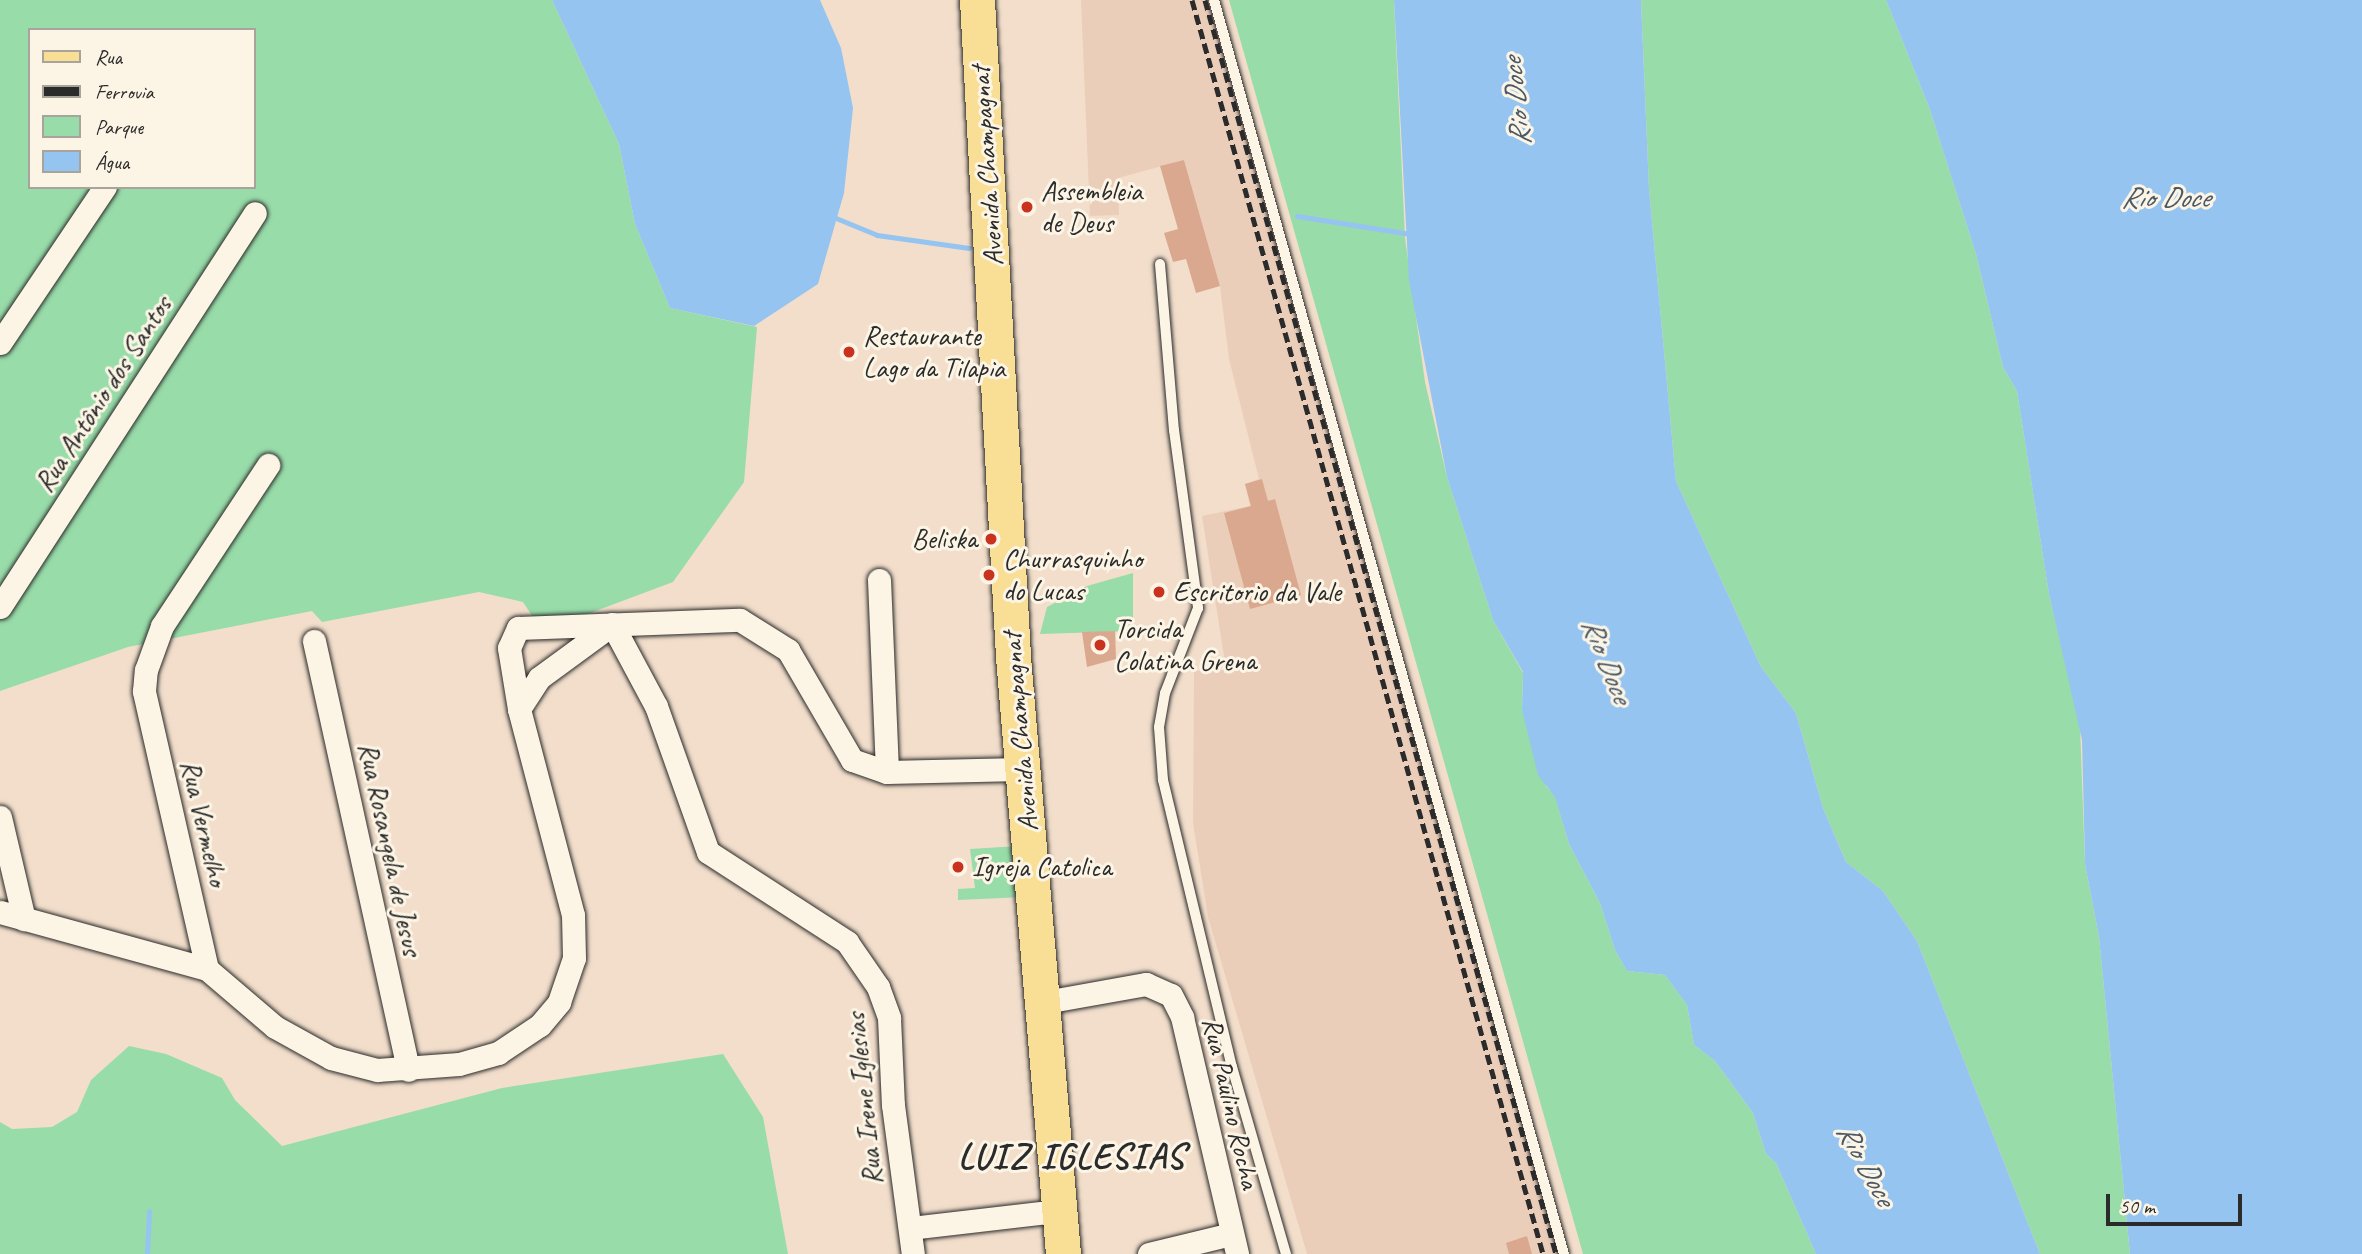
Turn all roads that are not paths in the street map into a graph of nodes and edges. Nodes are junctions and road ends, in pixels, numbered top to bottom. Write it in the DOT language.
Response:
graph roads {
  1 [pos="977,0"];
  2 [pos="1214,0"];
  3 [pos="104,189"];
  4 [pos="255,213"];
  5 [pos="1160,264"];
  6 [pos="0,343"];
  7 [pos="268,465"];
  8 [pos="879,580"];
  9 [pos="0,607"];
  10 [pos="612,624"];
  11 [pos="314,641"];
  12 [pos="519,709"];
  13 [pos="1021,769"];
  14 [pos="887,772"];
  15 [pos="0,817"];
  16 [pos="0,912"];
  17 [pos="24,919"];
  18 [pos="206,969"];
  19 [pos="1045,1002"];
  20 [pos="408,1070"];
  21 [pos="1057,1210"];
  22 [pos="911,1228"];
  23 [pos="1234,1244"];
  24 [pos="914,1254"];
  25 [pos="1063,1254"];
  26 [pos="1149,1254"];
  27 [pos="1286,1254"];
  28 [pos="1564,1254"];
  1 -- 13 [label="main road, Avenida Champagnat"];
  2 -- 28 [label="lane"];
  3 -- 6 [label="street"];
  4 -- 9 [label="street, Rua Antônio dos Santos"];
  5 -- 27 [label="lane"];
  7 -- 18 [label="street, Rua Vermelho"];
  8 -- 14 [label="street"];
  10 -- 12 [label="street"];
  10 -- 12 [label="street"];
  10 -- 14 [label="street"];
  10 -- 22 [label="street, Rua Irene Iglesias"];
  11 -- 20 [label="street, Rua Rosangela de Jesus"];
  12 -- 20 [label="street"];
  13 -- 14 [label="street"];
  13 -- 19 [label="main road, Avenida Champagnat"];
  15 -- 17 [label="street"];
  16 -- 17 [label="street"];
  17 -- 18 [label="street"];
  18 -- 20 [label="street"];
  19 -- 21 [label="main road, Avenida Champagnat"];
  19 -- 23 [label="street, Rua Paulino Rocha"];
  21 -- 22 [label="street"];
  21 -- 25 [label="main road, Avenida Champagnat"];
  22 -- 24 [label="street, Rua Irene Iglesias"];
  23 -- 26 [label="street"];
}
